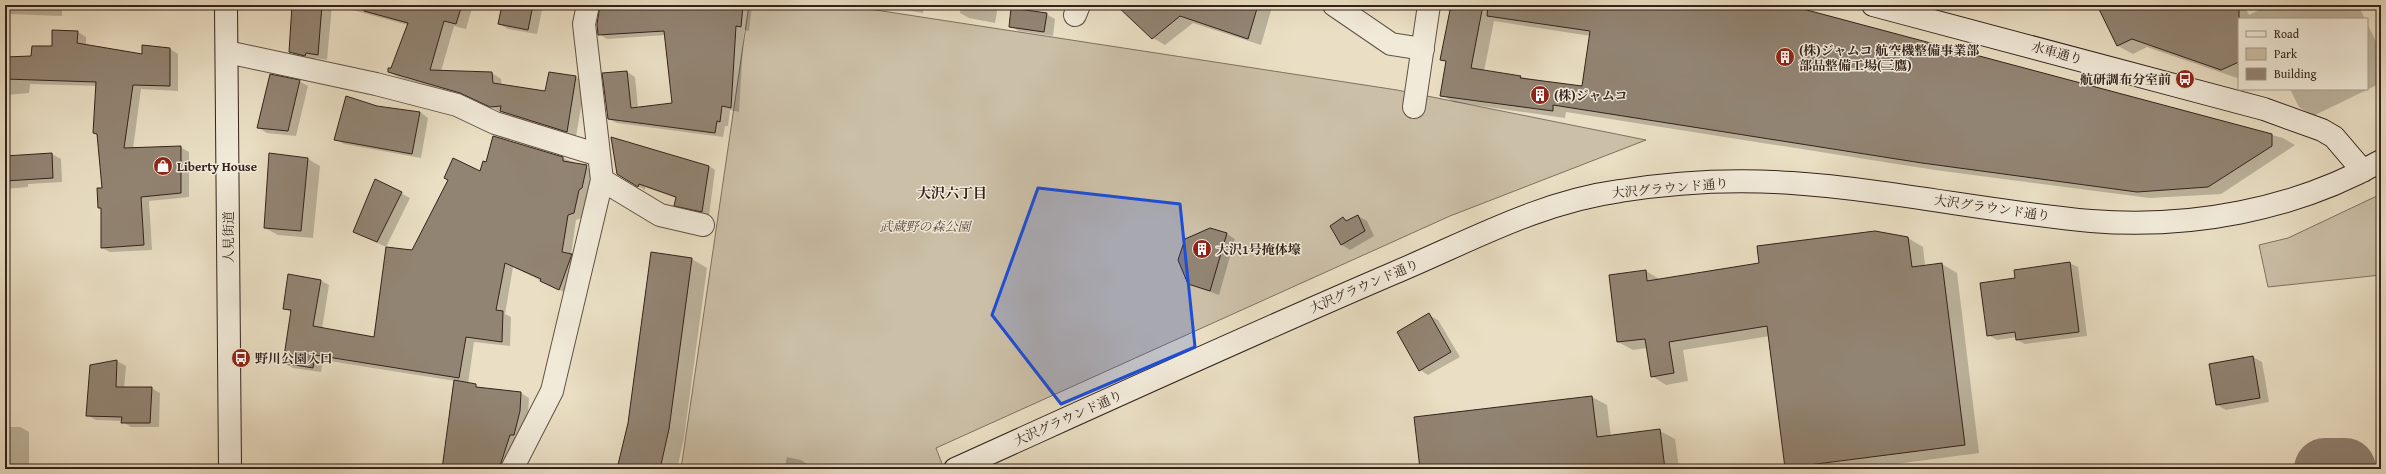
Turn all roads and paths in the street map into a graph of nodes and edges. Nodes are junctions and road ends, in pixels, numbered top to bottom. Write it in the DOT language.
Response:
graph roads {
  1 [pos="226,5"];
  2 [pos="588,5"];
  3 [pos="1334,5"];
  4 [pos="1429,5"];
  5 [pos="1873,5"];
  6 [pos="1423,49"];
  7 [pos="227,52"];
  8 [pos="1414,107"];
  9 [pos="599,155"];
  10 [pos="2372,166"];
  11 [pos="602,180"];
  12 [pos="703,225"];
  13 [pos="230,469"];
  14 [pos="512,469"];
  15 [pos="955,469"];
  1 -- 7 [label="street, 人見街道"];
  2 -- 9 [label="street"];
  3 -- 6 [label="street"];
  4 -- 6 [label="street"];
  5 -- 10 [label="street, 水車通り"];
  6 -- 8 [label="street"];
  7 -- 9 [label="street"];
  7 -- 13 [label="street, 人見街道"];
  9 -- 11 [label="street"];
  10 -- 15 [label="street, 大沢グラウンド通り"];
  11 -- 12 [label="street"];
  11 -- 14 [label="street"];
}
